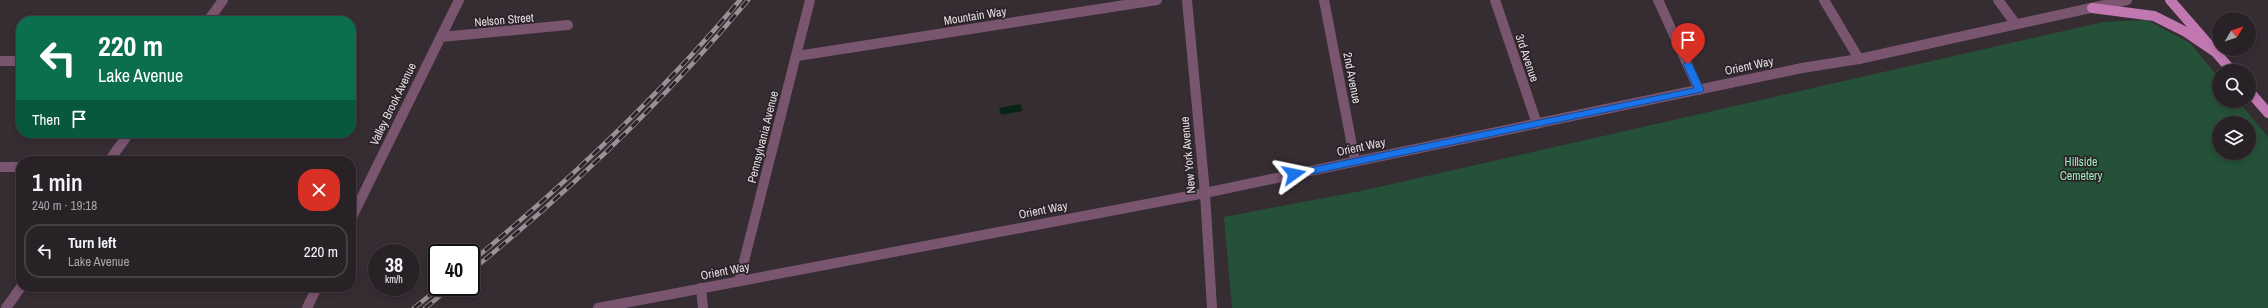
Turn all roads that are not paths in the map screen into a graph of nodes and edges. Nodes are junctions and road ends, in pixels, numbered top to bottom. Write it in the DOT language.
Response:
graph roads {
  1 [pos="223,0"];
  2 [pos="459,0"];
  3 [pos="810,0"];
  4 [pos="1157,0"];
  5 [pos="1187,0"];
  6 [pos="1324,0"];
  7 [pos="1495,0"];
  8 [pos="1658,0"];
  9 [pos="1824,0"];
  10 [pos="1998,0"];
  11 [pos="2128,0"];
  12 [pos="2170,0"];
  13 [pos="2092,8"];
  14 [pos="212,16"];
  15 [pos="2015,23"];
  16 [pos="568,26"];
  17 [pos="441,37"];
  18 [pos="2212,49"];
  19 [pos="2212,50"];
  20 [pos="797,56"];
  21 [pos="2218,56"];
  22 [pos="1859,59"];
  23 [pos="0,61"];
  24 [pos="16,61"];
  25 [pos="2226,64"];
  26 [pos="1699,90"];
  27 [pos="2256,99"];
  28 [pos="2268,113"];
  29 [pos="1537,124"];
  30 [pos="125,138"];
  31 [pos="113,156"];
  32 [pos="1355,161"];
  33 [pos="0,167"];
  34 [pos="16,167"];
  35 [pos="1205,193"];
  36 [pos="356,208"];
  37 [pos="739,281"];
  38 [pos="701,288"];
  39 [pos="17,292"];
  40 [pos="315,292"];
  41 [pos="6,308"];
  42 [pos="307,308"];
  43 [pos="598,308"];
  44 [pos="703,308"];
  45 [pos="1212,308"];
  1 -- 14 [label="street"];
  2 -- 17 [label="street, Valley Brook Avenue"];
  3 -- 20 [label="street, Pennsylvania Avenue"];
  4 -- 20 [label="street, Mountain Way"];
  5 -- 35 [label="street, New York Avenue"];
  6 -- 32 [label="street, 2nd Avenue"];
  7 -- 29 [label="street, 3rd Avenue"];
  8 -- 26 [label="street"];
  9 -- 22 [label="street"];
  10 -- 15 [label="street"];
  11 -- 13 [label="street, Orient Way"];
  12 -- 18 [label="main road"];
  13 -- 15 [label="street, Orient Way"];
  13 -- 19 [label="main road"];
  15 -- 22 [label="street, Orient Way"];
  16 -- 17 [label="street, Nelson Street"];
  17 -- 36 [label="street, Valley Brook Avenue"];
  20 -- 37 [label="street, Pennsylvania Avenue"];
  21 -- 25 [label="main road"];
  22 -- 26 [label="street, Orient Way"];
  23 -- 24 [label="street"];
  26 -- 29 [label="street, Orient Way"];
  27 -- 28 [label="main road"];
  29 -- 32 [label="street, Orient Way"];
  30 -- 31 [label="street"];
  32 -- 35 [label="street, Orient Way"];
  33 -- 34 [label="street"];
  35 -- 37 [label="street, Orient Way"];
  35 -- 45 [label="street, New York Avenue"];
  37 -- 38 [label="street, Orient Way"];
  38 -- 43 [label="street, Orient Way"];
  38 -- 44 [label="street"];
  39 -- 41 [label="street"];
  40 -- 42 [label="street"];
}
